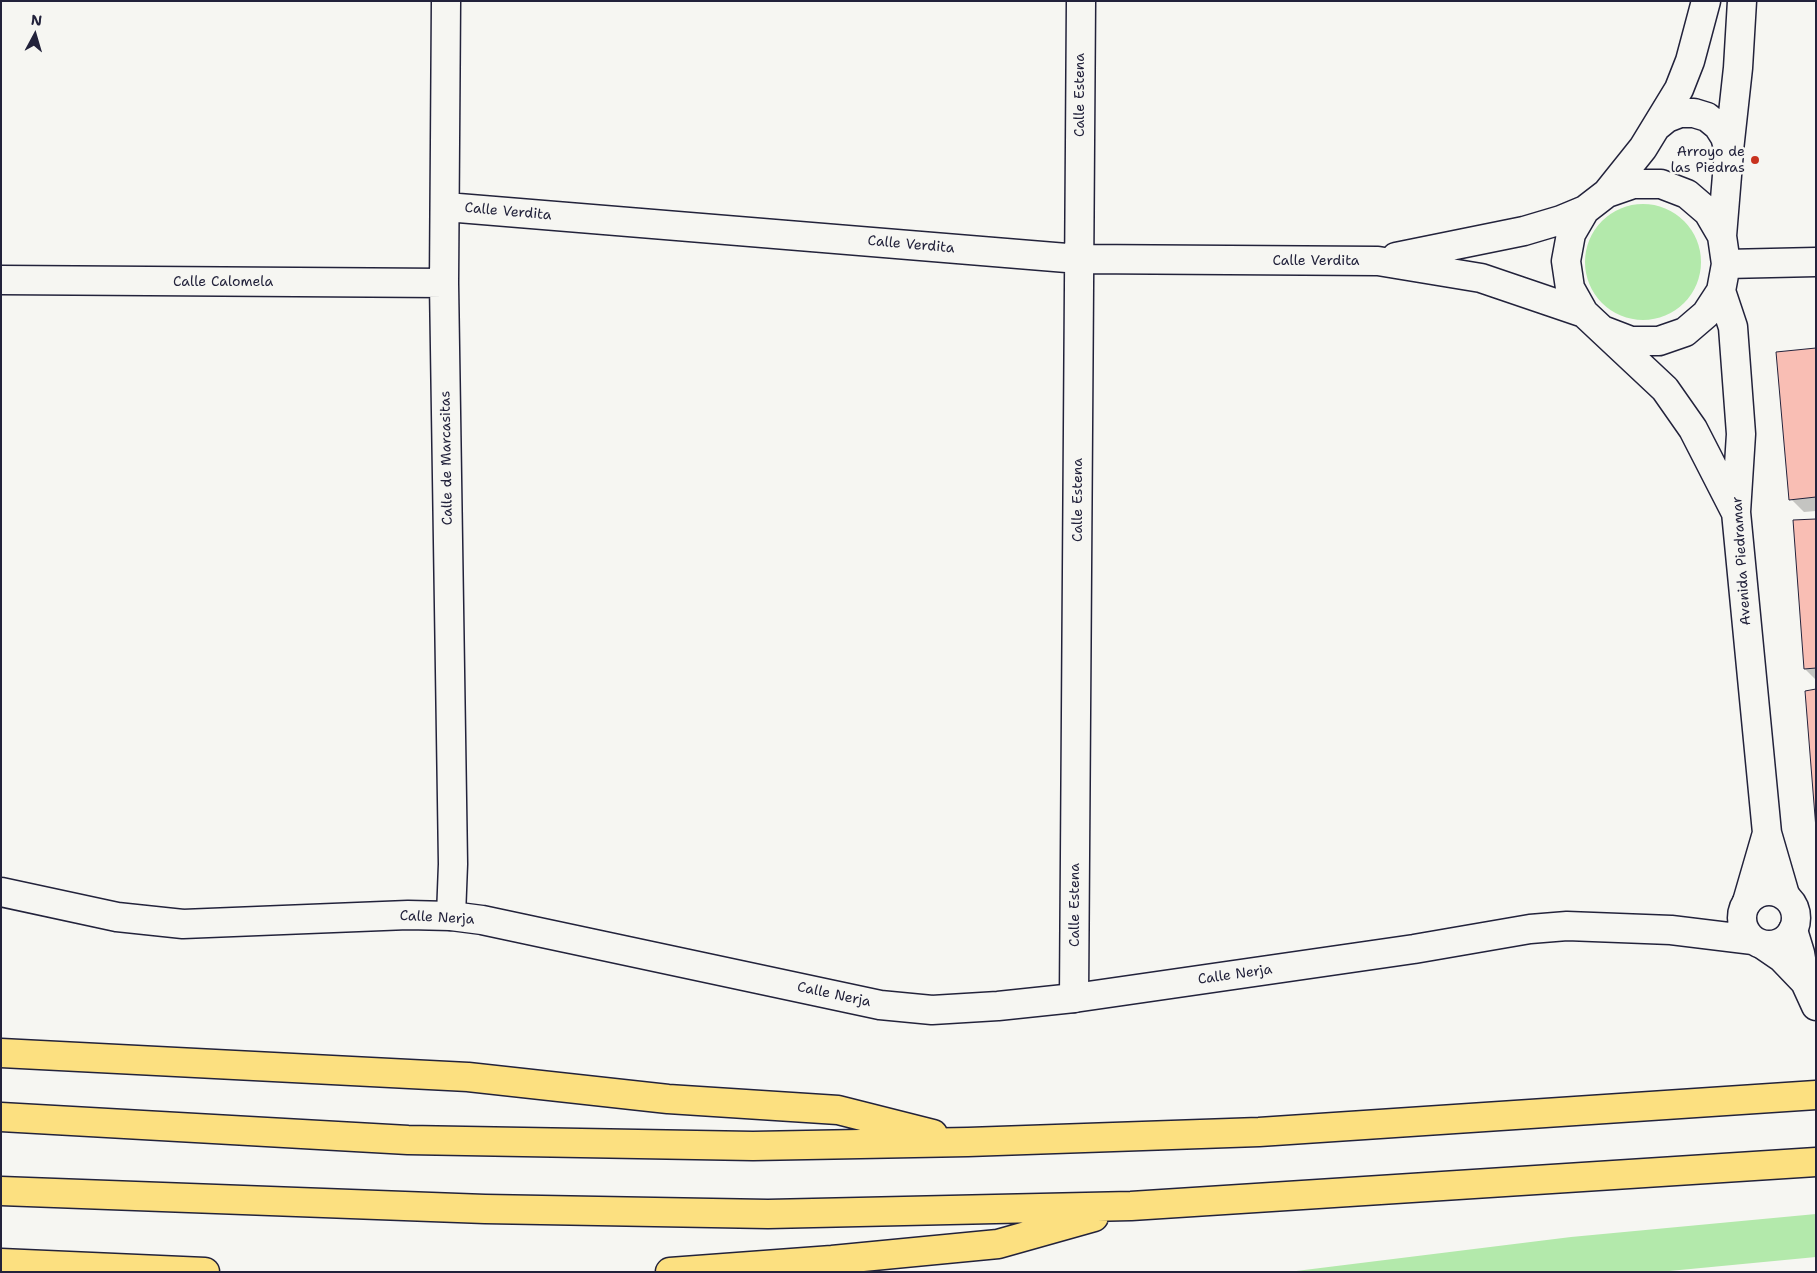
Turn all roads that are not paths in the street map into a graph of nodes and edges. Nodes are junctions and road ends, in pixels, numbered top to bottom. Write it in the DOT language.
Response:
graph roads {
  1 [pos="446,1"];
  2 [pos="1081,1"];
  3 [pos="1706,1"];
  4 [pos="1742,1"];
  5 [pos="1656,127"];
  6 [pos="1728,151"];
  7 [pos="1607,193"];
  8 [pos="446,207"];
  9 [pos="1585,210"];
  10 [pos="1722,236"];
  11 [pos="1079,259"];
  12 [pos="1378,261"];
  13 [pos="1816,262"];
  14 [pos="1726,264"];
  15 [pos="1,280"];
  16 [pos="444,283"];
  17 [pos="1721,291"];
  18 [pos="1584,313"];
  19 [pos="1605,331"];
  20 [pos="1736,512"];
  21 [pos="1767,833"];
  22 [pos="1,892"];
  23 [pos="1744,906"];
  24 [pos="1800,912"];
  25 [pos="451,916"];
  26 [pos="1671,930"];
  27 [pos="1758,942"];
  28 [pos="1810,994"];
  29 [pos="1074,998"];
  30 [pos="1,1053"];
  31 [pos="1816,1095"];
  32 [pos="1,1117"];
  33 [pos="968,1142"];
  34 [pos="1816,1162"];
  35 [pos="1,1191"];
  36 [pos="1131,1206"];
  37 [pos="1,1263"];
  38 [pos="205,1272"];
  39 [pos="670,1272"];
  1 -- 8 [label="street, Calle de Marcasitas"];
  2 -- 11 [label="street, Calle Estena"];
  3 -- 5 [label="street"];
  4 -- 6 [label="street"];
  5 -- 6 [label="street"];
  5 -- 7 [label="street"];
  6 -- 10 [label="street"];
  7 -- 9 [label="street"];
  7 -- 10 [label="street"];
  8 -- 11 [label="street, Calle Verdita"];
  8 -- 16 [label="street, Calle de Marcasitas"];
  9 -- 12 [label="street"];
  9 -- 18 [label="street"];
  10 -- 14 [label="street"];
  11 -- 12 [label="street, Calle Verdita"];
  11 -- 29 [label="street, Calle Estena"];
  12 -- 18 [label="street"];
  13 -- 14 [label="street"];
  14 -- 17 [label="street"];
  15 -- 16 [label="street, Calle Calomela"];
  16 -- 25 [label="street, Calle de Marcasitas"];
  17 -- 19 [label="street"];
  17 -- 20 [label="street, Avenida Piedramar"];
  18 -- 19 [label="street"];
  19 -- 20 [label="street"];
  20 -- 21 [label="street, Avenida Piedramar"];
  21 -- 23 [label="street"];
  21 -- 24 [label="street"];
  22 -- 25 [label="street, Calle Nerja"];
  23 -- 24 [label="street"];
  23 -- 26 [label="street, Calle Nerja"];
  23 -- 27 [label="street"];
  24 -- 27 [label="street"];
  24 -- 28 [label="street"];
  25 -- 29 [label="street, Calle Nerja"];
  26 -- 27 [label="street, Calle Nerja"];
  26 -- 29 [label="street, Calle Nerja"];
  27 -- 28 [label="street"];
  30 -- 33 [label="highway"];
  31 -- 33 [label="highway"];
  32 -- 33 [label="highway"];
  34 -- 36 [label="highway"];
  35 -- 36 [label="highway"];
  36 -- 39 [label="highway"];
  37 -- 38 [label="highway"];
}
